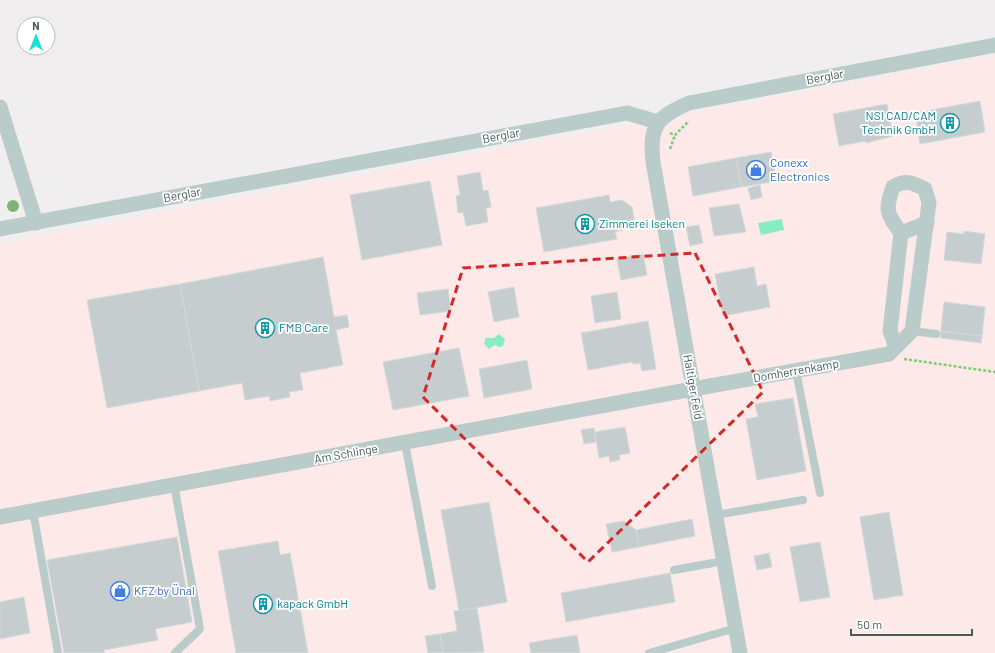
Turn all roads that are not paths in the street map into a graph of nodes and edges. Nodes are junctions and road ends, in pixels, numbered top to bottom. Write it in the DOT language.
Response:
graph roads {
  1 [pos="995,45"];
  2 [pos="0,107"];
  3 [pos="658,122"];
  4 [pos="36,223"];
  5 [pos="927,223"];
  6 [pos="0,229"];
  7 [pos="901,233"];
  8 [pos="912,331"];
  9 [pos="936,334"];
  10 [pos="893,350"];
  11 [pos="796,371"];
  12 [pos="693,388"];
  13 [pos="405,443"];
  14 [pos="174,484"];
  15 [pos="820,493"];
  16 [pos="803,500"];
  17 [pos="33,511"];
  18 [pos="716,515"];
  19 [pos="0,517"];
  20 [pos="724,561"];
  21 [pos="674,570"];
  22 [pos="432,586"];
  23 [pos="736,628"];
  24 [pos="58,653"];
  25 [pos="175,653"];
  26 [pos="649,653"];
  27 [pos="740,653"];
  1 -- 3 [label="street, Berglar"];
  2 -- 4 [label="street"];
  3 -- 4 [label="street, Berglar"];
  3 -- 12 [label="street, Haltiger Feld"];
  4 -- 6 [label="street, Berglar"];
  5 -- 7 [label="street"];
  5 -- 7 [label="street"];
  5 -- 8 [label="street"];
  7 -- 10 [label="street"];
  8 -- 9 [label="lane"];
  8 -- 10 [label="street"];
  10 -- 11 [label="street, Domherrenkamp"];
  11 -- 12 [label="street, Domherrenkamp"];
  11 -- 15 [label="lane"];
  12 -- 13 [label="street, Am Schlinge"];
  12 -- 18 [label="street, Haltiger Feld"];
  13 -- 14 [label="street, Am Schlinge"];
  13 -- 22 [label="lane"];
  14 -- 17 [label="street, Am Schlinge"];
  14 -- 25 [label="lane"];
  16 -- 18 [label="lane"];
  17 -- 19 [label="street, Am Schlinge"];
  17 -- 24 [label="lane"];
  18 -- 20 [label="street, Haltiger Feld"];
  20 -- 21 [label="lane"];
  20 -- 23 [label="street, Haltiger Feld"];
  23 -- 26 [label="lane"];
  23 -- 27 [label="street, Haltiger Feld"];
}
